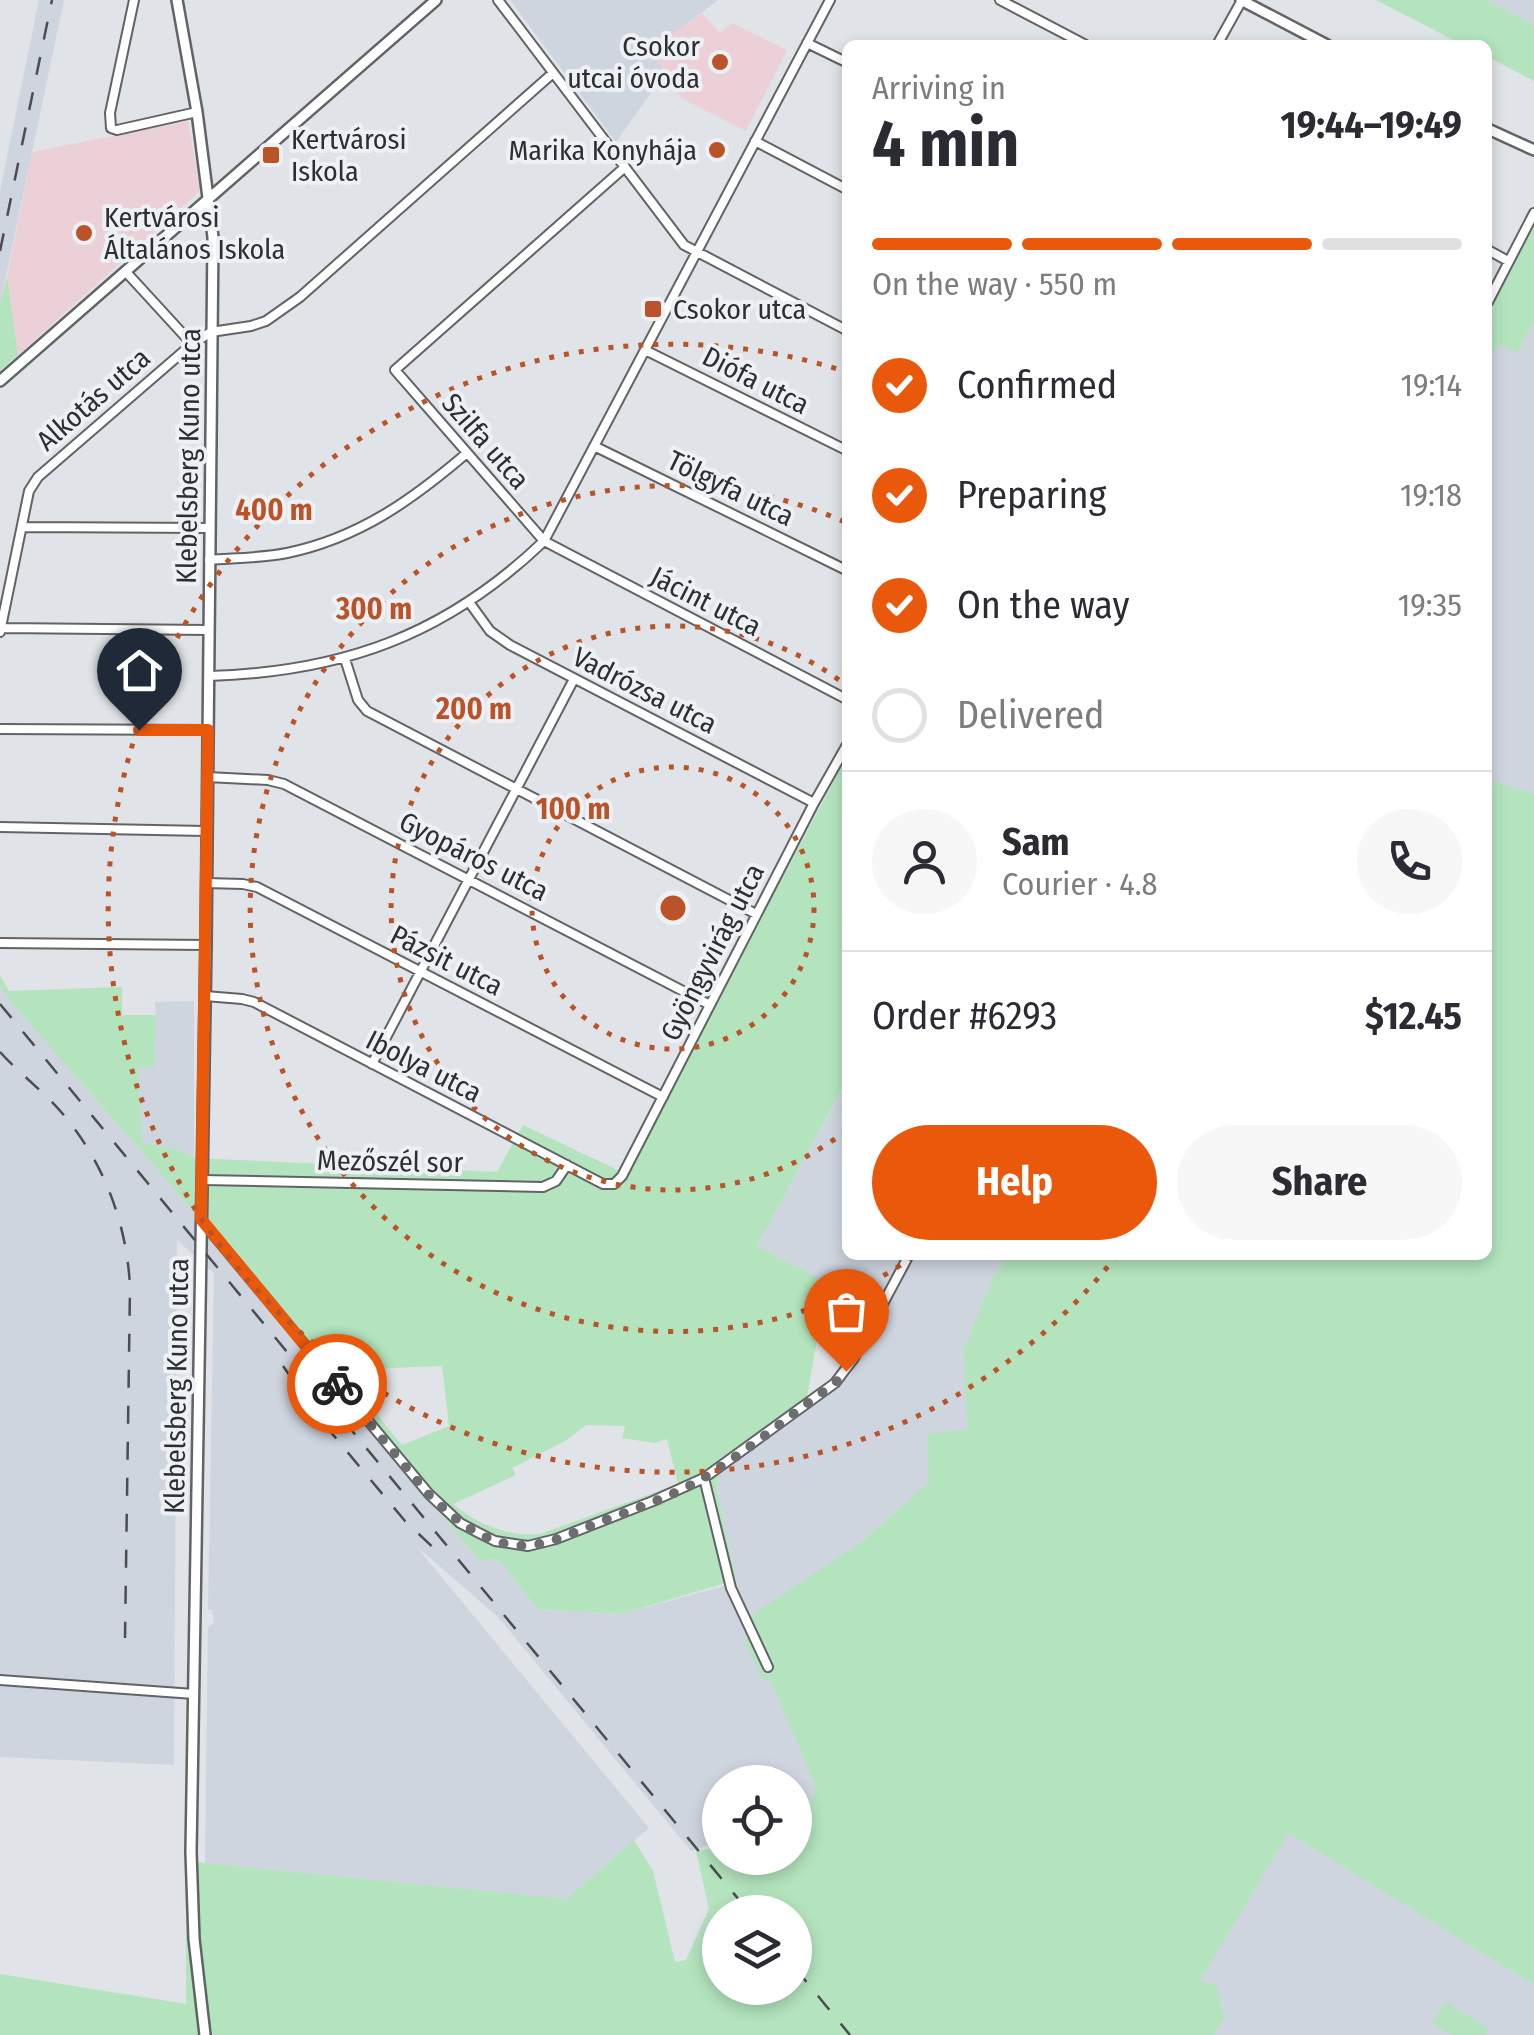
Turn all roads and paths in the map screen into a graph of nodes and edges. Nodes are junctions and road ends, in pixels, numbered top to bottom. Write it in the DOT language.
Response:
graph roads {
  1 [pos="134,0"];
  2 [pos="177,0"];
  3 [pos="436,0"];
  4 [pos="498,0"];
  5 [pos="830,0"];
  6 [pos="1000,0"];
  7 [pos="1242,0"];
  8 [pos="1076,40"];
  9 [pos="1220,40"];
  10 [pos="1318,40"];
  11 [pos="807,42"];
  12 [pos="842,60"];
  13 [pos="553,73"];
  14 [pos="197,112"];
  15 [pos="1492,130"];
  16 [pos="755,141"];
  17 [pos="1534,150"];
  18 [pos="625,167"];
  19 [pos="842,187"];
  20 [pos="210,196"];
  21 [pos="1534,213"];
  22 [pos="696,252"];
  23 [pos="1492,252"];
  24 [pos="1508,261"];
  25 [pos="126,272"];
  26 [pos="1492,294"];
  27 [pos="842,329"];
  28 [pos="211,332"];
  29 [pos="192,344"];
  30 [pos="645,350"];
  31 [pos="0,381"];
  32 [pos="594,446"];
  33 [pos="842,448"];
  34 [pos="468,453"];
  35 [pos="22,526"];
  36 [pos="210,528"];
  37 [pos="544,541"];
  38 [pos="210,560"];
  39 [pos="842,568"];
  40 [pos="468,602"];
  41 [pos="0,630"];
  42 [pos="209,630"];
  43 [pos="345,658"];
  44 [pos="209,676"];
  45 [pos="574,679"];
  46 [pos="842,697"];
  47 [pos="0,729"];
  48 [pos="208,730"];
  49 [pos="842,754"];
  50 [pos="207,778"];
  51 [pos="516,790"];
  52 [pos="814,803"];
  53 [pos="0,828"];
  54 [pos="206,830"];
  55 [pos="470,879"];
  56 [pos="206,883"];
  57 [pos="756,914"];
  58 [pos="0,943"];
  59 [pos="206,945"];
  60 [pos="420,972"];
  61 [pos="205,996"];
  62 [pos="710,1005"];
  63 [pos="372,1064"];
  64 [pos="663,1097"];
  65 [pos="567,1165"];
  66 [pos="202,1180"];
  67 [pos="619,1182"];
  68 [pos="201,1219"];
  69 [pos="906,1260"];
  70 [pos="704,1478"];
  71 [pos="768,1667"];
  72 [pos="0,1680"];
  73 [pos="194,1694"];
  74 [pos="205,2035"];
  1 -- 14 [label="street"];
  2 -- 14 [label="street, Klebelsberg Kuno utca"];
  3 -- 20 [label="street"];
  4 -- 13 [label="street"];
  5 -- 11 [label="street"];
  6 -- 8 [label="street"];
  7 -- 9 [label="street"];
  7 -- 10 [label="street"];
  11 -- 12 [label="street"];
  11 -- 16 [label="street"];
  13 -- 18 [label="street"];
  13 -- 28 [label="street"];
  14 -- 20 [label="street, Klebelsberg Kuno utca"];
  15 -- 17 [label="street"];
  16 -- 19 [label="street"];
  16 -- 22 [label="street"];
  18 -- 22 [label="street"];
  18 -- 34 [label="street, Szilfa utca"];
  20 -- 25 [label="street"];
  20 -- 28 [label="street, Klebelsberg Kuno utca"];
  21 -- 24 [label="street"];
  22 -- 27 [label="street"];
  22 -- 30 [label="street"];
  23 -- 24 [label="street"];
  24 -- 26 [label="street"];
  25 -- 29 [label="street, Klebelsberg Kuno utca"];
  25 -- 31 [label="street"];
  28 -- 29 [label="street, Alkotás utca"];
  28 -- 36 [label="street, Klebelsberg Kuno utca"];
  29 -- 35 [label="street, Alkotás utca"];
  30 -- 32 [label="street"];
  30 -- 33 [label="street, Diófa utca"];
  32 -- 37 [label="street"];
  32 -- 39 [label="street, Tölgyfa utca"];
  34 -- 37 [label="street, Szilfa utca"];
  34 -- 38 [label="street"];
  35 -- 36 [label="street"];
  35 -- 41 [label="street, Alkotás utca"];
  36 -- 38 [label="street, Klebelsberg Kuno utca"];
  37 -- 40 [label="street"];
  37 -- 46 [label="street, Jácint utca"];
  38 -- 42 [label="street, Klebelsberg Kuno utca"];
  40 -- 43 [label="street"];
  40 -- 45 [label="street, Vadrózsa utca"];
  41 -- 42 [label="street"];
  42 -- 44 [label="street, Klebelsberg Kuno utca"];
  43 -- 44 [label="street"];
  43 -- 51 [label="street"];
  44 -- 48 [label="street, Klebelsberg Kuno utca"];
  45 -- 51 [label="street"];
  45 -- 52 [label="street, Vadrózsa utca"];
  47 -- 48 [label="street"];
  48 -- 50 [label="street, Klebelsberg Kuno utca"];
  49 -- 52 [label="street, Gyöngyvirág utca"];
  50 -- 54 [label="street, Klebelsberg Kuno utca"];
  50 -- 55 [label="street, Gyopáros utca"];
  51 -- 55 [label="street"];
  51 -- 57 [label="street"];
  52 -- 57 [label="street, Gyöngyvirág utca"];
  53 -- 54 [label="street"];
  54 -- 56 [label="street, Klebelsberg Kuno utca"];
  55 -- 60 [label="street"];
  55 -- 62 [label="street, Gyopáros utca"];
  56 -- 59 [label="street, Klebelsberg Kuno utca"];
  56 -- 60 [label="street, Pázsit utca"];
  57 -- 62 [label="street, Gyöngyvirág utca"];
  58 -- 59 [label="street"];
  59 -- 61 [label="street, Klebelsberg Kuno utca"];
  60 -- 63 [label="street"];
  60 -- 64 [label="street, Pázsit utca"];
  61 -- 63 [label="street, Ibolya utca"];
  61 -- 66 [label="street, Klebelsberg Kuno utca"];
  62 -- 64 [label="street, Gyöngyvirág utca"];
  63 -- 65 [label="street, Ibolya utca"];
  64 -- 67 [label="street, Gyöngyvirág utca"];
  65 -- 66 [label="street, Mezőszél sor"];
  65 -- 67 [label="street, Ibolya utca"];
  66 -- 68 [label="street, Klebelsberg Kuno utca"];
  68 -- 70 [label="street"];
  68 -- 73 [label="street, Klebelsberg Kuno utca"];
  69 -- 70 [label="street"];
  70 -- 71 [label="street"];
  72 -- 73 [label="street"];
  73 -- 74 [label="street, Klebelsberg Kuno utca"];
}
